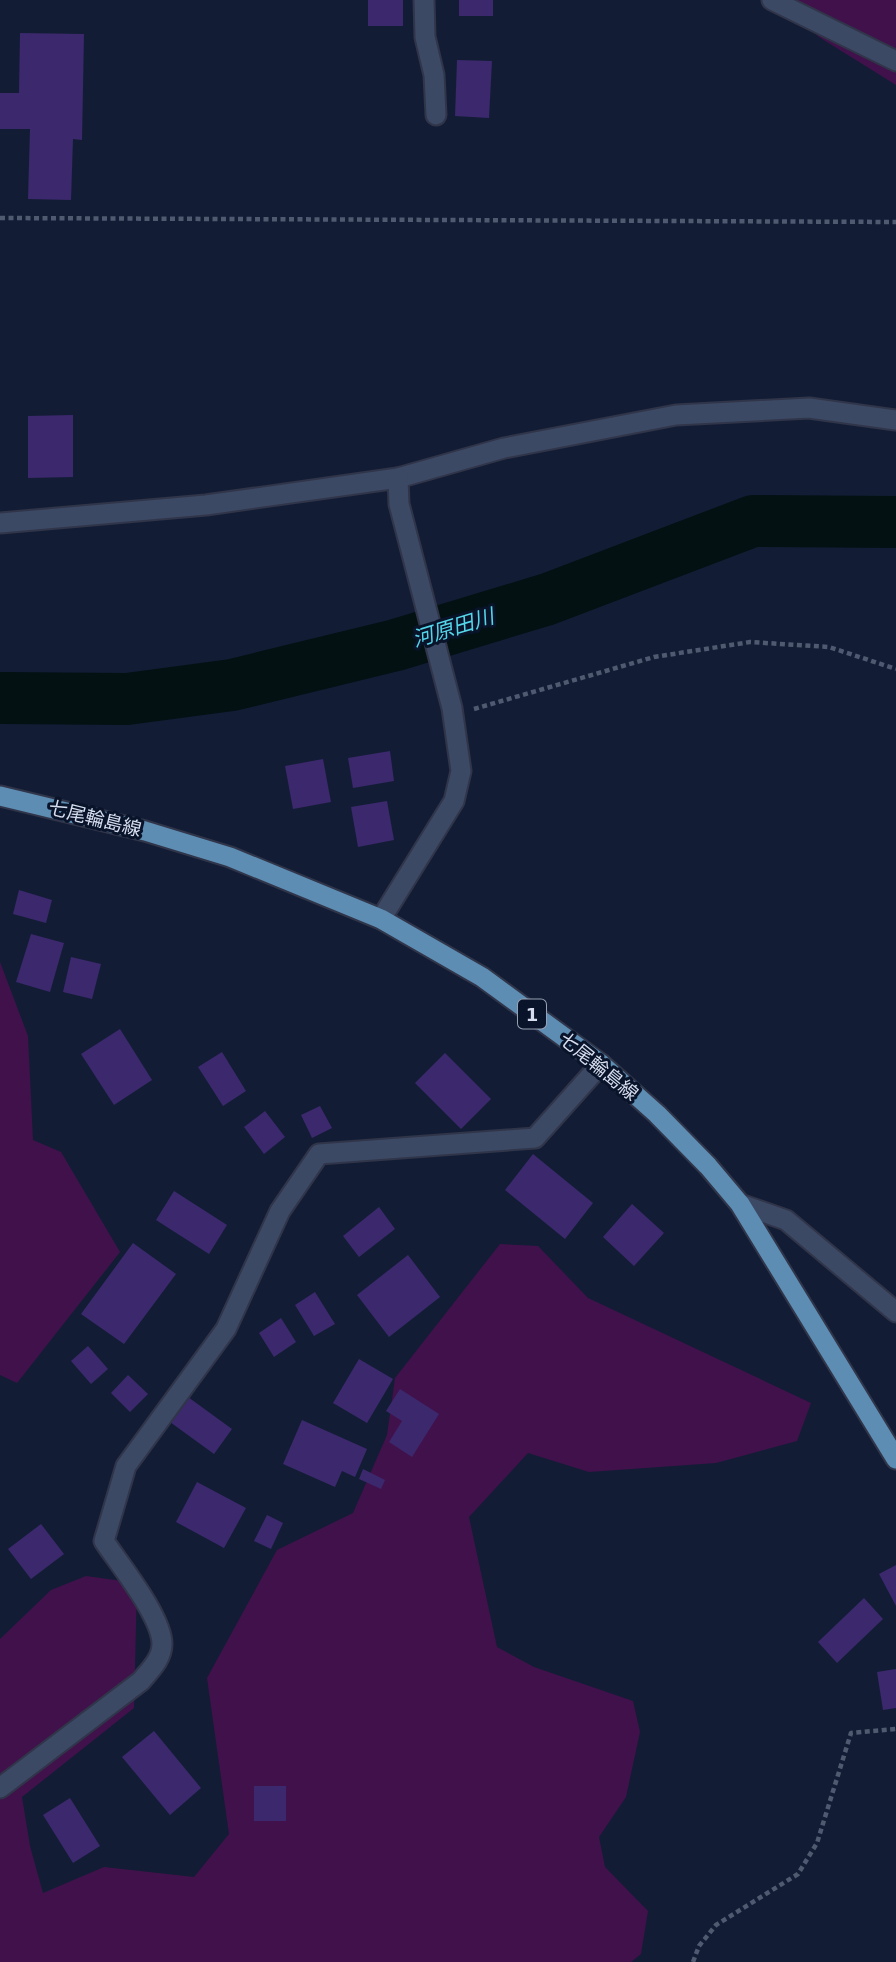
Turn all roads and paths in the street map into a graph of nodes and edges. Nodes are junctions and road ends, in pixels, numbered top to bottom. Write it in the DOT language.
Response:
graph roads {
  1 [pos="424,0"];
  2 [pos="772,0"];
  3 [pos="896,61"];
  4 [pos="436,115"];
  5 [pos="0,218"];
  6 [pos="896,222"];
  7 [pos="896,420"];
  8 [pos="398,478"];
  9 [pos="0,523"];
  10 [pos="896,669"];
  11 [pos="452,711"];
  12 [pos="0,796"];
  13 [pos="381,919"];
  14 [pos="601,1064"];
  15 [pos="740,1204"];
  16 [pos="896,1312"];
  17 [pos="896,1458"];
  18 [pos="896,1729"];
  19 [pos="0,1788"];
  20 [pos="693,1962"];
  1 -- 4 [label="street"];
  2 -- 3 [label="street"];
  5 -- 6 [label="path"];
  7 -- 8 [label="street"];
  8 -- 9 [label="street"];
  8 -- 11 [label="street"];
  10 -- 11 [label="path"];
  11 -- 13 [label="street"];
  12 -- 13 [label="main road, 七尾輪島線 / 1"];
  13 -- 14 [label="main road, 七尾輪島線 / 1"];
  14 -- 15 [label="main road, 七尾輪島線 / 1"];
  14 -- 19 [label="street"];
  15 -- 16 [label="street"];
  15 -- 17 [label="main road, 七尾輪島線 / 1"];
  18 -- 20 [label="path"];
}
